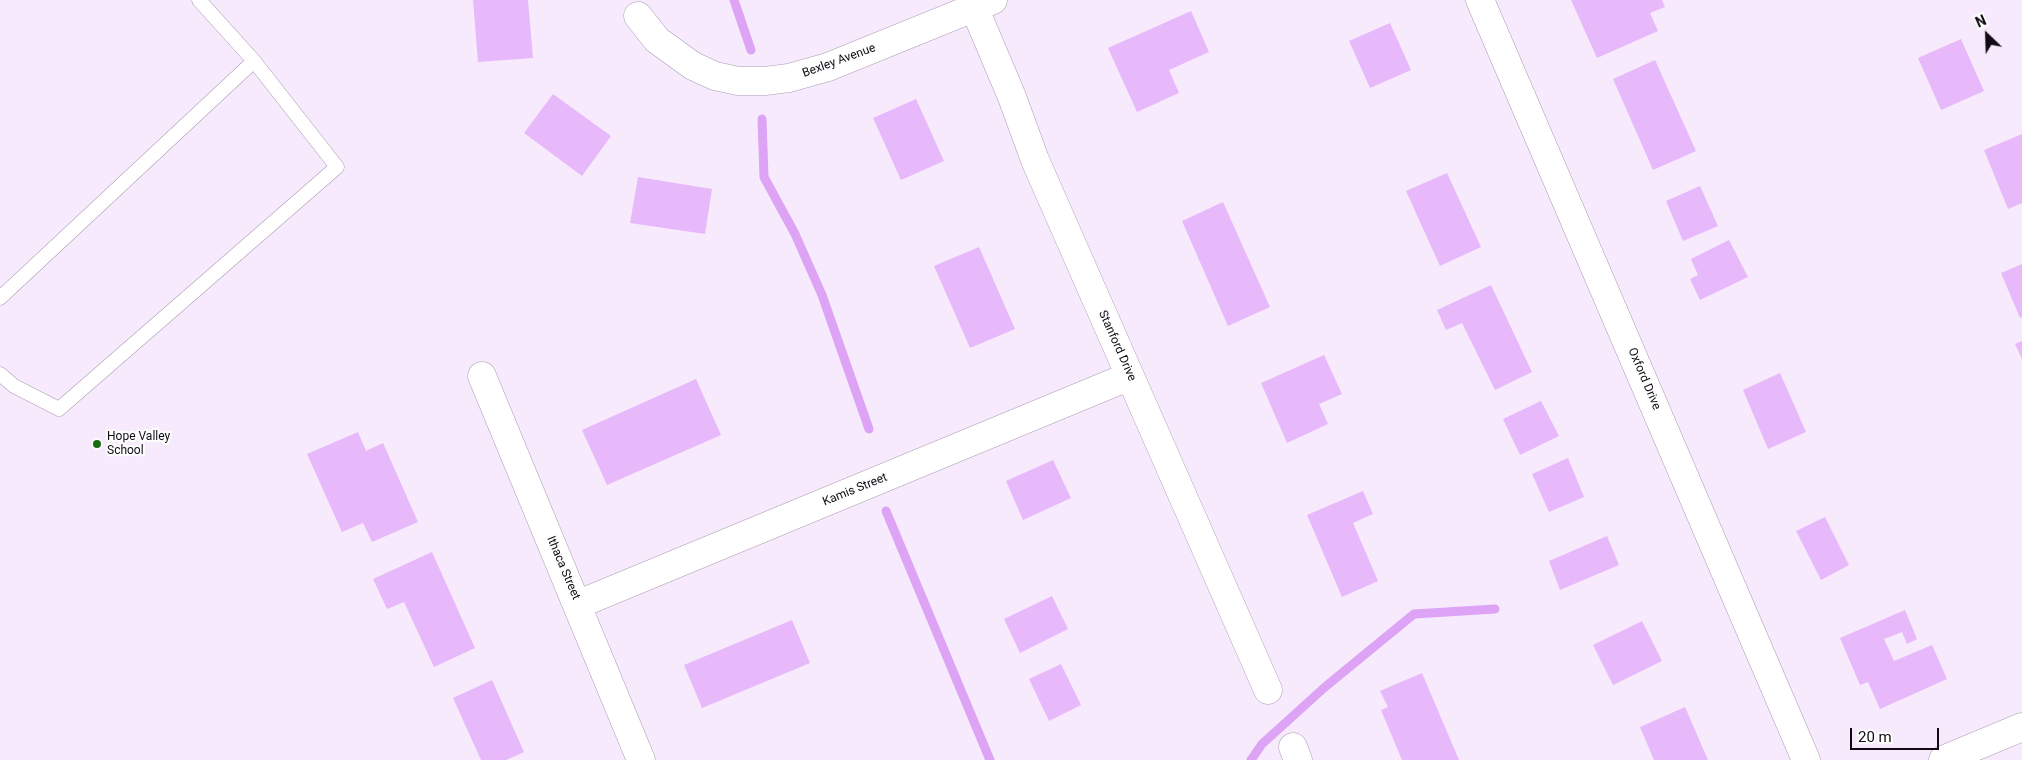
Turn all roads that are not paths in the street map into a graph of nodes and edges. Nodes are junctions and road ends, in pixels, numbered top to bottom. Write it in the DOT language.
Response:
graph roads {
  1 [pos="199,0"];
  2 [pos="1480,0"];
  3 [pos="980,3"];
  4 [pos="638,16"];
  5 [pos="254,61"];
  6 [pos="0,298"];
  7 [pos="0,374"];
  8 [pos="482,376"];
  9 [pos="1130,376"];
  10 [pos="579,604"];
  11 [pos="1268,690"];
  12 [pos="2022,726"];
  13 [pos="642,760"];
  14 [pos="1806,760"];
  15 [pos="1943,760"];
  1 -- 5 [label="lane"];
  2 -- 14 [label="street, Oxford Drive"];
  3 -- 4 [label="street, Bexley Avenue"];
  3 -- 9 [label="street, Stanford Drive"];
  5 -- 6 [label="lane"];
  5 -- 7 [label="lane"];
  8 -- 10 [label="street, Ithaca Street"];
  9 -- 10 [label="street, Kamis Street"];
  9 -- 11 [label="street, Stanford Drive"];
  10 -- 13 [label="street, Ithaca Street"];
  12 -- 15 [label="street"];
}
